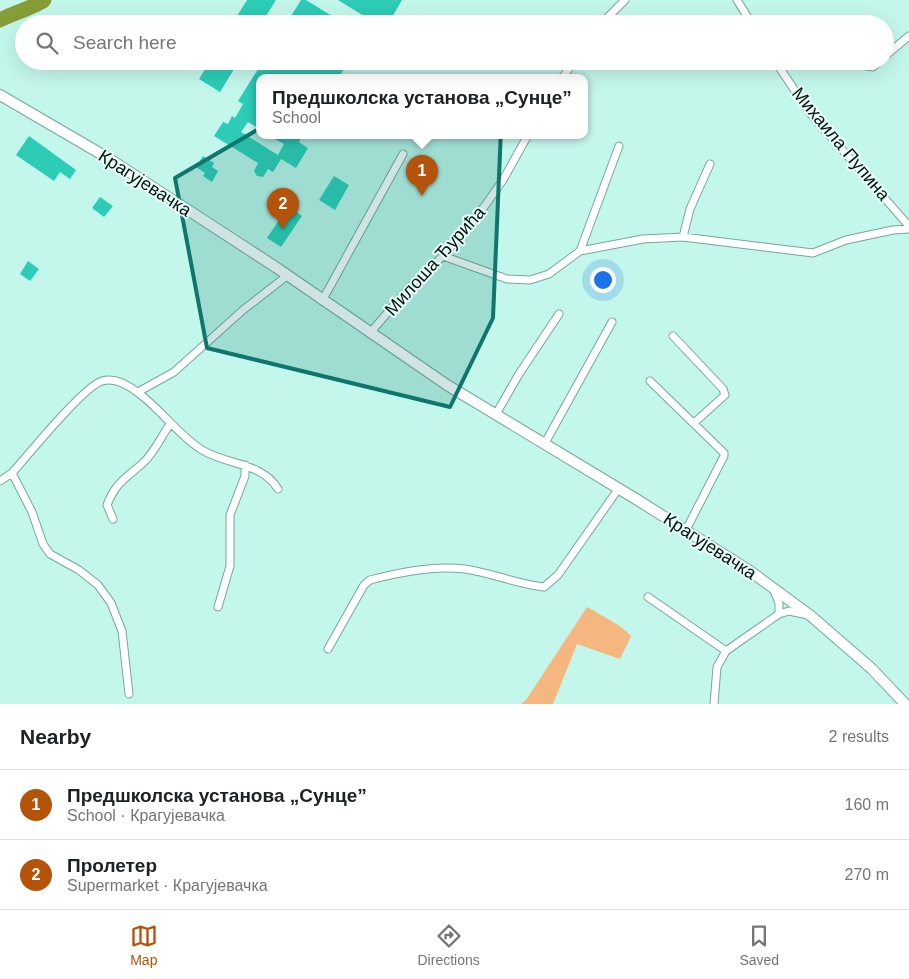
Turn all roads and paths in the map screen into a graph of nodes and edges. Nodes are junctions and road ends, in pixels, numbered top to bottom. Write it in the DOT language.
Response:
graph roads {
  1 [pos="625,0"];
  2 [pos="737,0"];
  3 [pos="610,15"];
  4 [pos="746,15"];
  5 [pos="909,36"];
  6 [pos="894,48"];
  7 [pos="781,70"];
  8 [pos="0,95"];
  9 [pos="526,139"];
  10 [pos="620,146"];
  11 [pos="403,154"];
  12 [pos="710,164"];
  13 [pos="909,228"];
  14 [pos="684,237"];
  15 [pos="580,251"];
  16 [pos="443,256"];
  17 [pos="288,275"];
  18 [pos="322,301"];
  19 [pos="559,314"];
  20 [pos="612,322"];
  21 [pos="370,333"];
  22 [pos="673,336"];
  23 [pos="650,380"];
  24 [pos="138,392"];
  25 [pos="496,414"];
  26 [pos="694,423"];
  27 [pos="170,424"];
  28 [pos="545,443"];
  29 [pos="245,466"];
  30 [pos="12,473"];
  31 [pos="0,481"];
  32 [pos="619,488"];
  33 [pos="278,489"];
  34 [pos="113,519"];
  35 [pos="686,530"];
  36 [pos="772,586"];
  37 [pos="648,597"];
  38 [pos="218,607"];
  39 [pos="779,614"];
  40 [pos="811,616"];
  41 [pos="328,649"];
  42 [pos="726,651"];
  43 [pos="129,694"];
  44 [pos="714,704"];
  45 [pos="905,704"];
  1 -- 3 [label="street"];
  2 -- 4 [label="street"];
  5 -- 6 [label="street"];
  7 -- 13 [label="street, Михаила Пупина"];
  8 -- 17 [label="main road, Крагујевачка"];
  9 -- 16 [label="street, Милоша Ђурића"];
  10 -- 15 [label="street"];
  11 -- 18 [label="street"];
  12 -- 14 [label="street"];
  13 -- 14 [label="street"];
  14 -- 15 [label="street"];
  15 -- 16 [label="street"];
  16 -- 21 [label="street, Милоша Ђурића"];
  17 -- 18 [label="main road, Крагујевачка"];
  17 -- 24 [label="street"];
  18 -- 21 [label="main road, Крагујевачка"];
  19 -- 25 [label="street"];
  20 -- 28 [label="street"];
  21 -- 25 [label="main road, Крагујевачка"];
  22 -- 26 [label="street"];
  23 -- 26 [label="street"];
  24 -- 27 [label="street"];
  24 -- 30 [label="street"];
  25 -- 28 [label="main road, Крагујевачка"];
  26 -- 35 [label="street"];
  27 -- 29 [label="street"];
  27 -- 34 [label="street"];
  28 -- 32 [label="main road, Крагујевачка"];
  29 -- 33 [label="street"];
  29 -- 38 [label="street"];
  30 -- 31 [label="street"];
  30 -- 43 [label="street"];
  32 -- 35 [label="main road, Крагујевачка"];
  32 -- 41 [label="street"];
  35 -- 36 [label="main road, Крагујевачка"];
  36 -- 39 [label="street"];
  36 -- 40 [label="main road, Крагујевачка"];
  37 -- 42 [label="street"];
  39 -- 40 [label="street"];
  39 -- 42 [label="street"];
  40 -- 45 [label="main road, Крагујевачка"];
  42 -- 44 [label="street"];
}
